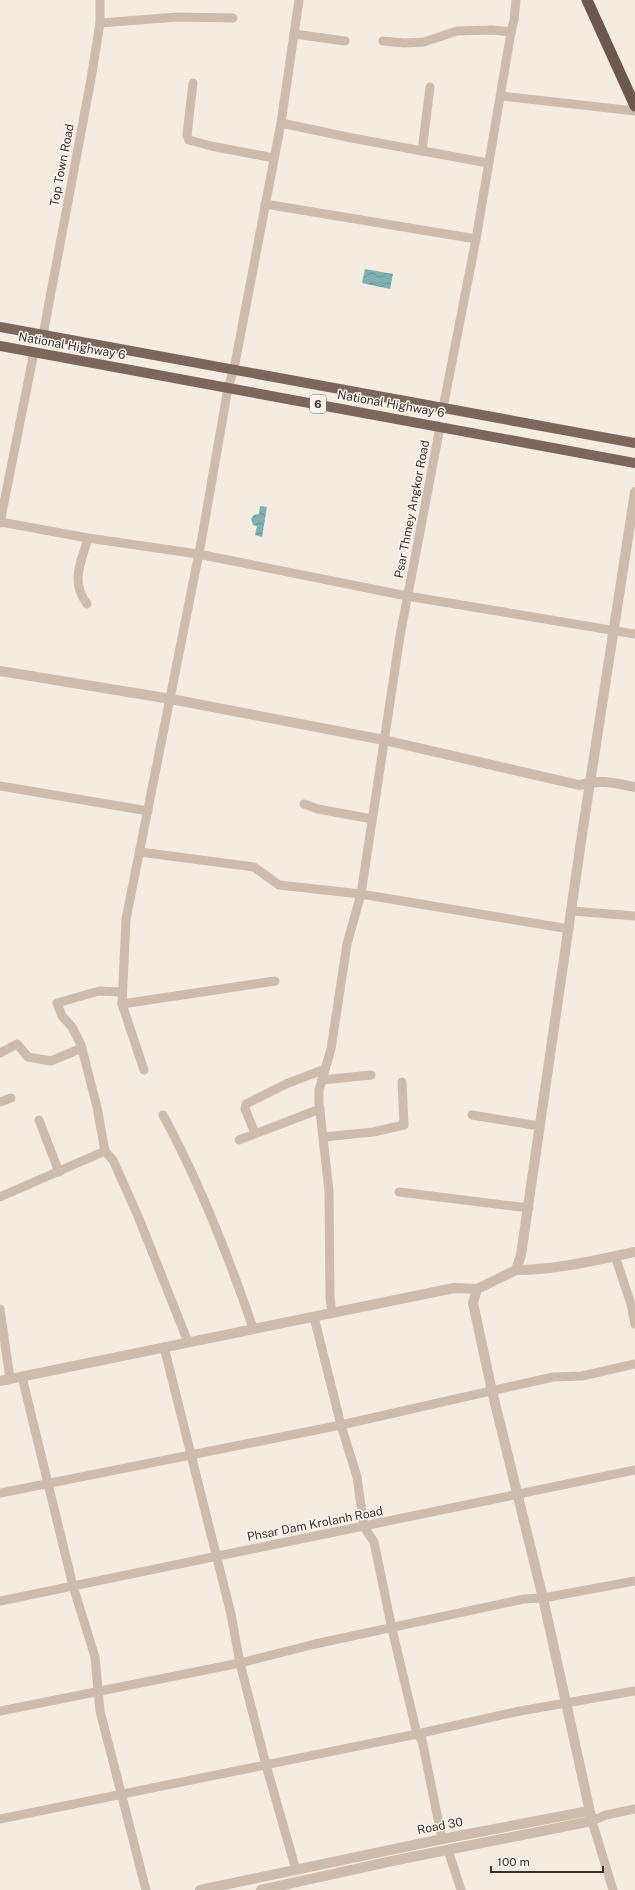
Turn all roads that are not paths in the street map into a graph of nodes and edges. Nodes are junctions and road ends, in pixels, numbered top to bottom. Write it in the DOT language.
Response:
graph roads {
  1 [pos="100,0"];
  2 [pos="299,0"];
  3 [pos="516,0"];
  4 [pos="587,0"];
  5 [pos="233,18"];
  6 [pos="100,23"];
  7 [pos="511,32"];
  8 [pos="294,34"];
  9 [pos="345,41"];
  10 [pos="383,41"];
  11 [pos="193,83"];
  12 [pos="430,87"];
  13 [pos="501,96"];
  14 [pos="635,106"];
  15 [pos="635,111"];
  16 [pos="281,123"];
  17 [pos="422,151"];
  18 [pos="274,158"];
  19 [pos="488,163"];
  20 [pos="265,204"];
  21 [pos="476,239"];
  22 [pos="0,327"];
  23 [pos="43,335"];
  24 [pos="0,346"];
  25 [pos="34,352"];
  26 [pos="234,369"];
  27 [pos="228,388"];
  28 [pos="443,408"];
  29 [pos="440,427"];
  30 [pos="635,443"];
  31 [pos="635,463"];
  32 [pos="635,492"];
  33 [pos="0,522"];
  34 [pos="88,538"];
  35 [pos="198,554"];
  36 [pos="408,596"];
  37 [pos="87,604"];
  38 [pos="614,630"];
  39 [pos="635,634"];
  40 [pos="0,671"];
  41 [pos="171,699"];
  42 [pos="384,740"];
  43 [pos="590,782"];
  44 [pos="0,786"];
  45 [pos="635,787"];
  46 [pos="304,804"];
  47 [pos="148,811"];
  48 [pos="372,819"];
  49 [pos="140,852"];
  50 [pos="361,894"];
  51 [pos="572,910"];
  52 [pos="635,916"];
  53 [pos="569,929"];
  54 [pos="275,981"];
  55 [pos="122,992"];
  56 [pos="122,1004"];
  57 [pos="82,1048"];
  58 [pos="0,1053"];
  59 [pos="325,1069"];
  60 [pos="144,1070"];
  61 [pos="371,1075"];
  62 [pos="322,1080"];
  63 [pos="402,1082"];
  64 [pos="11,1098"];
  65 [pos="0,1102"];
  66 [pos="320,1109"];
  67 [pos="163,1115"];
  68 [pos="472,1116"];
  69 [pos="39,1120"];
  70 [pos="539,1126"];
  71 [pos="255,1133"];
  72 [pos="324,1136"];
  73 [pos="239,1140"];
  74 [pos="105,1150"];
  75 [pos="59,1172"];
  76 [pos="399,1192"];
  77 [pos="0,1197"];
  78 [pos="528,1208"];
  79 [pos="635,1252"];
  80 [pos="615,1256"];
  81 [pos="516,1270"];
  82 [pos="477,1289"];
  83 [pos="0,1309"];
  84 [pos="332,1312"];
  85 [pos="314,1317"];
  86 [pos="635,1324"];
  87 [pos="253,1328"];
  88 [pos="188,1342"];
  89 [pos="164,1347"];
  90 [pos="635,1364"];
  91 [pos="22,1377"];
  92 [pos="5,1380"];
  93 [pos="492,1391"];
  94 [pos="342,1425"];
  95 [pos="192,1454"];
  96 [pos="635,1470"];
  97 [pos="48,1482"];
  98 [pos="0,1492"];
  99 [pos="518,1495"];
  100 [pos="364,1527"];
  101 [pos="216,1556"];
  102 [pos="635,1581"];
  103 [pos="73,1586"];
  104 [pos="543,1598"];
  105 [pos="0,1601"];
  106 [pos="392,1629"];
  107 [pos="240,1663"];
  108 [pos="635,1691"];
  109 [pos="98,1692"];
  110 [pos="565,1703"];
  111 [pos="0,1711"];
  112 [pos="417,1734"];
  113 [pos="266,1765"];
  114 [pos="121,1795"];
  115 [pos="635,1809"];
  116 [pos="591,1816"];
  117 [pos="0,1819"];
  118 [pos="442,1839"];
  119 [pos="448,1850"];
  120 [pos="296,1870"];
  121 [pos="301,1885"];
  122 [pos="146,1890"];
  123 [pos="200,1890"];
  124 [pos="261,1890"];
  125 [pos="460,1890"];
  126 [pos="613,1890"];
  1 -- 6 [label="street, Top Town Road"];
  2 -- 8 [label="street"];
  3 -- 7 [label="street"];
  4 -- 14 [label="highway"];
  5 -- 6 [label="street"];
  6 -- 23 [label="street, Top Town Road"];
  7 -- 10 [label="street"];
  7 -- 13 [label="street"];
  8 -- 9 [label="street"];
  8 -- 16 [label="street"];
  11 -- 18 [label="street"];
  12 -- 17 [label="street"];
  13 -- 15 [label="street"];
  13 -- 19 [label="street"];
  16 -- 17 [label="street"];
  16 -- 18 [label="street"];
  17 -- 19 [label="street"];
  18 -- 20 [label="street"];
  19 -- 21 [label="street"];
  20 -- 21 [label="street"];
  20 -- 26 [label="street"];
  21 -- 28 [label="street"];
  22 -- 23 [label="main road, National Highway 6 / 6"];
  23 -- 26 [label="main road, National Highway 6 / 6"];
  24 -- 25 [label="main road, National Highway 6 / 6"];
  25 -- 27 [label="main road, National Highway 6 / 6"];
  25 -- 33 [label="street"];
  26 -- 27 [label="street"];
  26 -- 28 [label="main road, National Highway 6 / 6"];
  27 -- 29 [label="main road, National Highway 6 / 6"];
  27 -- 35 [label="street"];
  28 -- 30 [label="main road, National Highway 6 / 6"];
  29 -- 31 [label="main road, National Highway 6 / 6"];
  29 -- 36 [label="street, Psar Thmey Angkor Road"];
  32 -- 38 [label="street"];
  33 -- 34 [label="street"];
  34 -- 35 [label="street"];
  34 -- 37 [label="street"];
  35 -- 36 [label="street"];
  35 -- 41 [label="street"];
  36 -- 38 [label="street"];
  36 -- 42 [label="street, Psar Thmey Angkor Road"];
  38 -- 39 [label="street"];
  38 -- 43 [label="street"];
  40 -- 41 [label="street"];
  41 -- 42 [label="street"];
  41 -- 47 [label="street"];
  42 -- 43 [label="street"];
  42 -- 48 [label="street, Psar Thmey Angkor Road"];
  43 -- 45 [label="street"];
  43 -- 51 [label="street"];
  44 -- 47 [label="street"];
  46 -- 48 [label="street"];
  47 -- 49 [label="street"];
  48 -- 50 [label="street, Psar Thmey Angkor Road"];
  49 -- 50 [label="street"];
  49 -- 55 [label="street"];
  50 -- 53 [label="street"];
  50 -- 59 [label="street, Psar Thmey Angkor Road"];
  51 -- 52 [label="street"];
  51 -- 53 [label="street"];
  53 -- 70 [label="street"];
  54 -- 56 [label="street"];
  55 -- 56 [label="street"];
  55 -- 57 [label="street"];
  56 -- 60 [label="street"];
  57 -- 58 [label="street"];
  57 -- 74 [label="street"];
  59 -- 62 [label="street, Psar Thmey Angkor Road"];
  59 -- 71 [label="street"];
  61 -- 62 [label="street"];
  62 -- 66 [label="street, Psar Thmey Angkor Road"];
  63 -- 72 [label="street"];
  64 -- 65 [label="street"];
  66 -- 71 [label="street"];
  66 -- 72 [label="street, Psar Thmey Angkor Road"];
  67 -- 87 [label="street"];
  68 -- 70 [label="street"];
  69 -- 75 [label="street"];
  70 -- 78 [label="street"];
  71 -- 73 [label="street"];
  72 -- 84 [label="street, Psar Thmey Angkor Road"];
  74 -- 75 [label="street"];
  74 -- 88 [label="street"];
  75 -- 77 [label="street"];
  76 -- 78 [label="street"];
  78 -- 81 [label="street"];
  79 -- 80 [label="street"];
  80 -- 81 [label="street"];
  80 -- 86 [label="street"];
  81 -- 82 [label="street"];
  82 -- 84 [label="street"];
  82 -- 93 [label="street"];
  83 -- 92 [label="street"];
  84 -- 85 [label="street"];
  85 -- 87 [label="street"];
  85 -- 94 [label="street"];
  87 -- 88 [label="street"];
  88 -- 89 [label="street"];
  89 -- 91 [label="street"];
  89 -- 95 [label="street"];
  90 -- 93 [label="street"];
  91 -- 92 [label="street"];
  91 -- 97 [label="street"];
  93 -- 94 [label="street"];
  93 -- 99 [label="street"];
  94 -- 95 [label="street"];
  94 -- 100 [label="street"];
  95 -- 97 [label="street"];
  95 -- 101 [label="street"];
  96 -- 99 [label="street, Phsar Dam Krolanh Road"];
  97 -- 98 [label="street"];
  97 -- 103 [label="street"];
  99 -- 100 [label="street, Phsar Dam Krolanh Road"];
  99 -- 104 [label="street"];
  100 -- 101 [label="street, Phsar Dam Krolanh Road"];
  100 -- 106 [label="street"];
  101 -- 103 [label="street, Phsar Dam Krolanh Road"];
  101 -- 107 [label="street"];
  102 -- 104 [label="street"];
  103 -- 105 [label="street, Phsar Dam Krolanh Road"];
  103 -- 109 [label="street"];
  104 -- 106 [label="street"];
  104 -- 110 [label="street"];
  106 -- 107 [label="street"];
  106 -- 112 [label="street"];
  107 -- 109 [label="street"];
  107 -- 113 [label="street"];
  108 -- 110 [label="street"];
  109 -- 111 [label="street"];
  109 -- 114 [label="street"];
  110 -- 112 [label="street"];
  110 -- 116 [label="street"];
  112 -- 113 [label="street"];
  112 -- 118 [label="street"];
  113 -- 114 [label="street"];
  113 -- 120 [label="street"];
  114 -- 117 [label="street"];
  114 -- 122 [label="street"];
  115 -- 116 [label="street"];
  116 -- 118 [label="street, Road 30"];
  116 -- 119 [label="street, Road 30"];
  116 -- 126 [label="street"];
  118 -- 120 [label="street, Road 30"];
  119 -- 121 [label="street, Road 30"];
  119 -- 125 [label="street"];
  120 -- 121 [label="street"];
  120 -- 123 [label="street, Road 30"];
  121 -- 124 [label="street, Road 30"];
}
